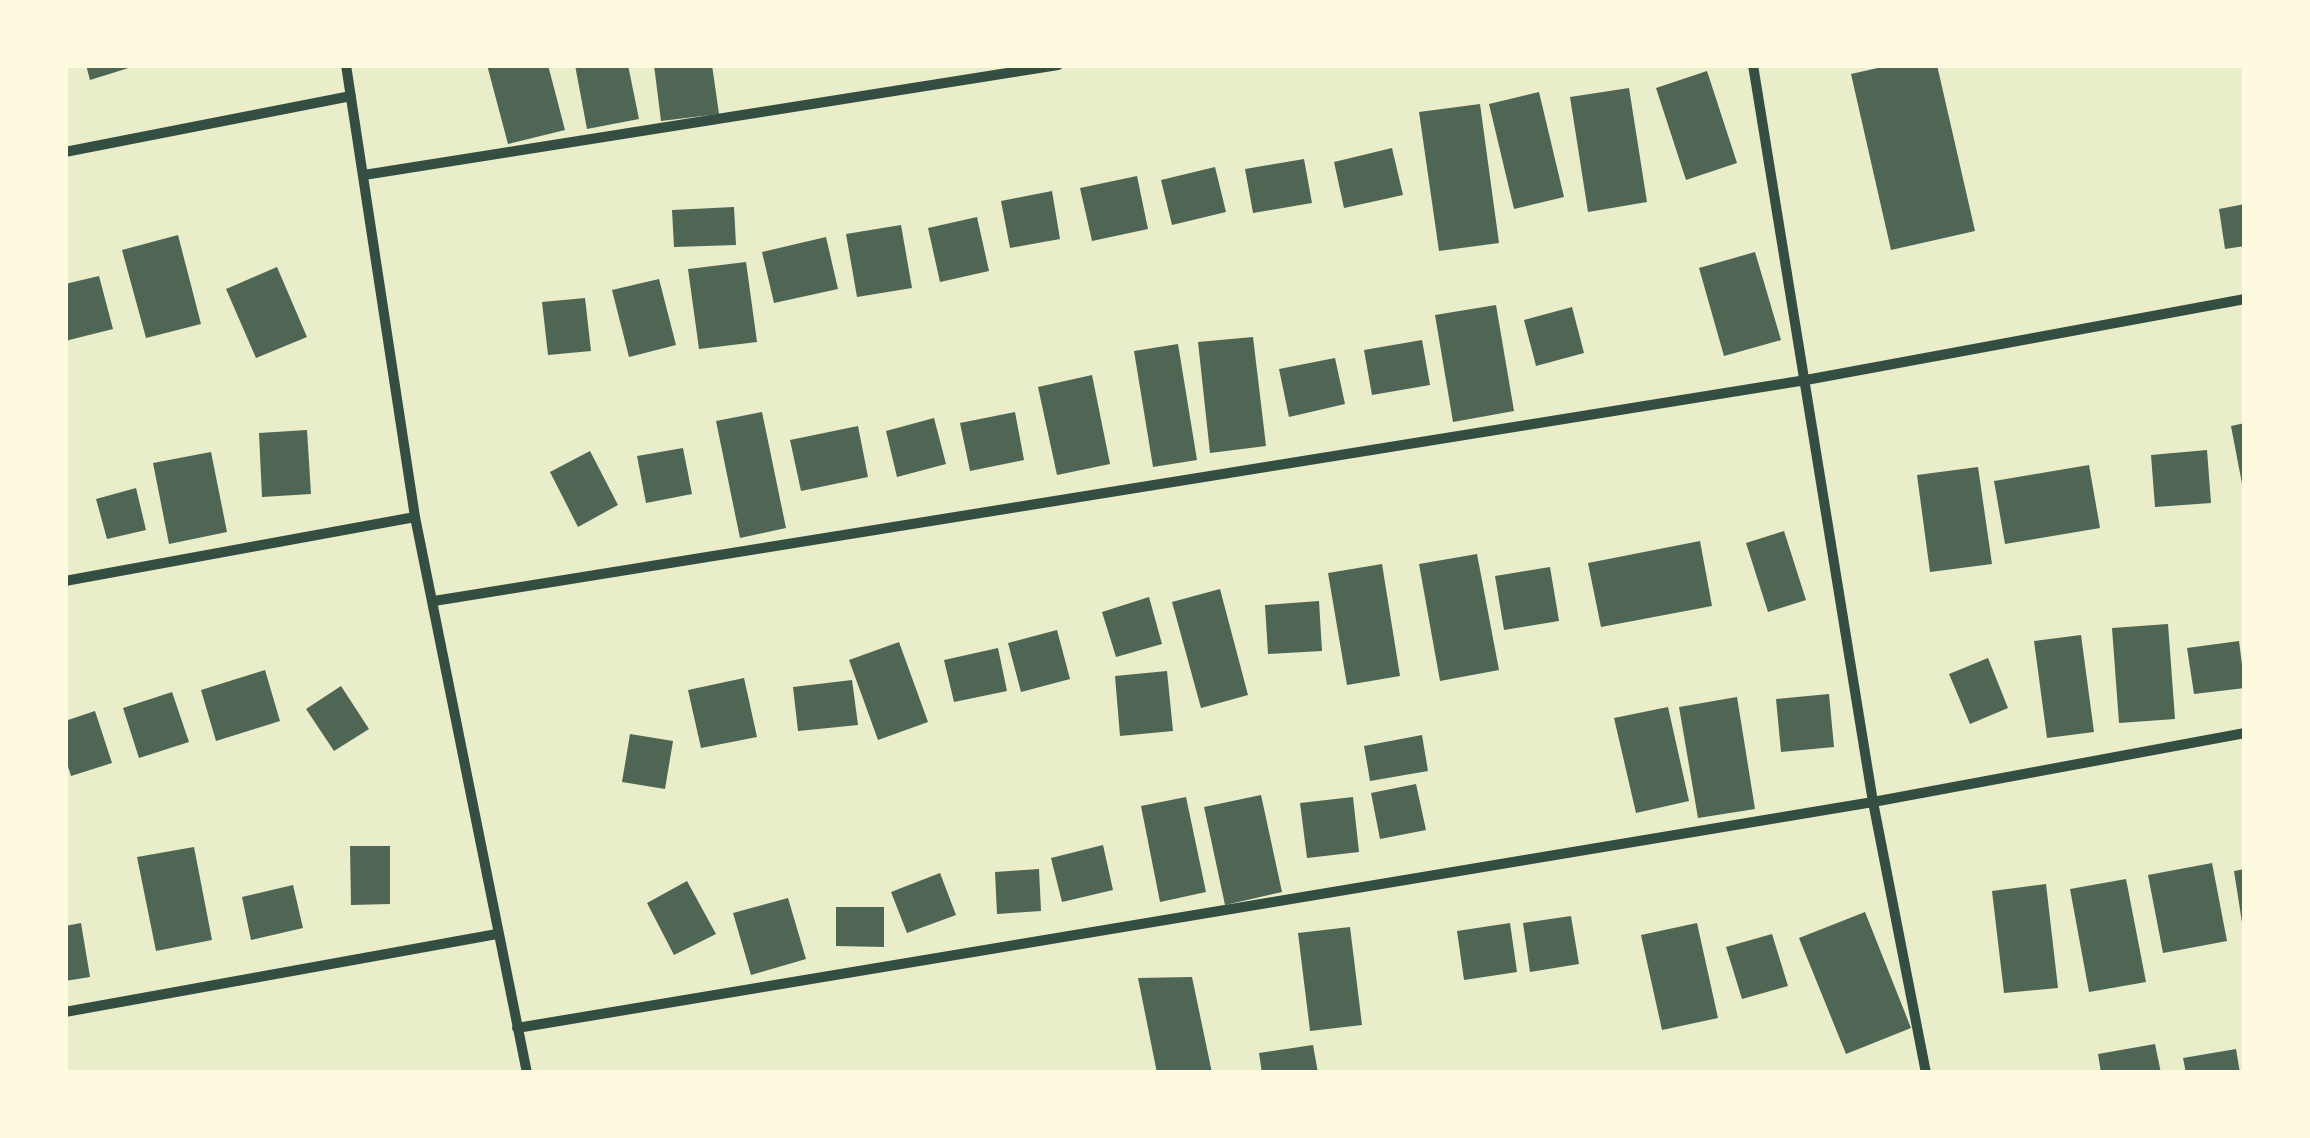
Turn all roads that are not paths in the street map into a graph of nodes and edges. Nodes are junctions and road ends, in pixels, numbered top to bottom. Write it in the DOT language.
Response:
graph roads {
  1 [pos="346,65"];
  2 [pos="1058,65"];
  3 [pos="1753,65"];
  4 [pos="351,96"];
  5 [pos="65,152"];
  6 [pos="364,175"];
  7 [pos="2245,299"];
  8 [pos="1806,380"];
  9 [pos="415,517"];
  10 [pos="65,581"];
  11 [pos="434,601"];
  12 [pos="2245,734"];
  13 [pos="1874,802"];
  14 [pos="496,934"];
  15 [pos="65,1012"];
  16 [pos="516,1028"];
  17 [pos="527,1073"];
  18 [pos="1926,1073"];
  1 -- 4 [label="street"];
  2 -- 6 [label="street"];
  3 -- 8 [label="street"];
  4 -- 5 [label="street"];
  4 -- 6 [label="street"];
  6 -- 9 [label="street"];
  7 -- 8 [label="street"];
  8 -- 11 [label="street"];
  8 -- 13 [label="street"];
  9 -- 10 [label="street"];
  9 -- 11 [label="street"];
  11 -- 14 [label="street"];
  12 -- 13 [label="street"];
  13 -- 16 [label="street"];
  13 -- 18 [label="street"];
  14 -- 15 [label="street"];
  14 -- 16 [label="street"];
  16 -- 17 [label="street"];
}
